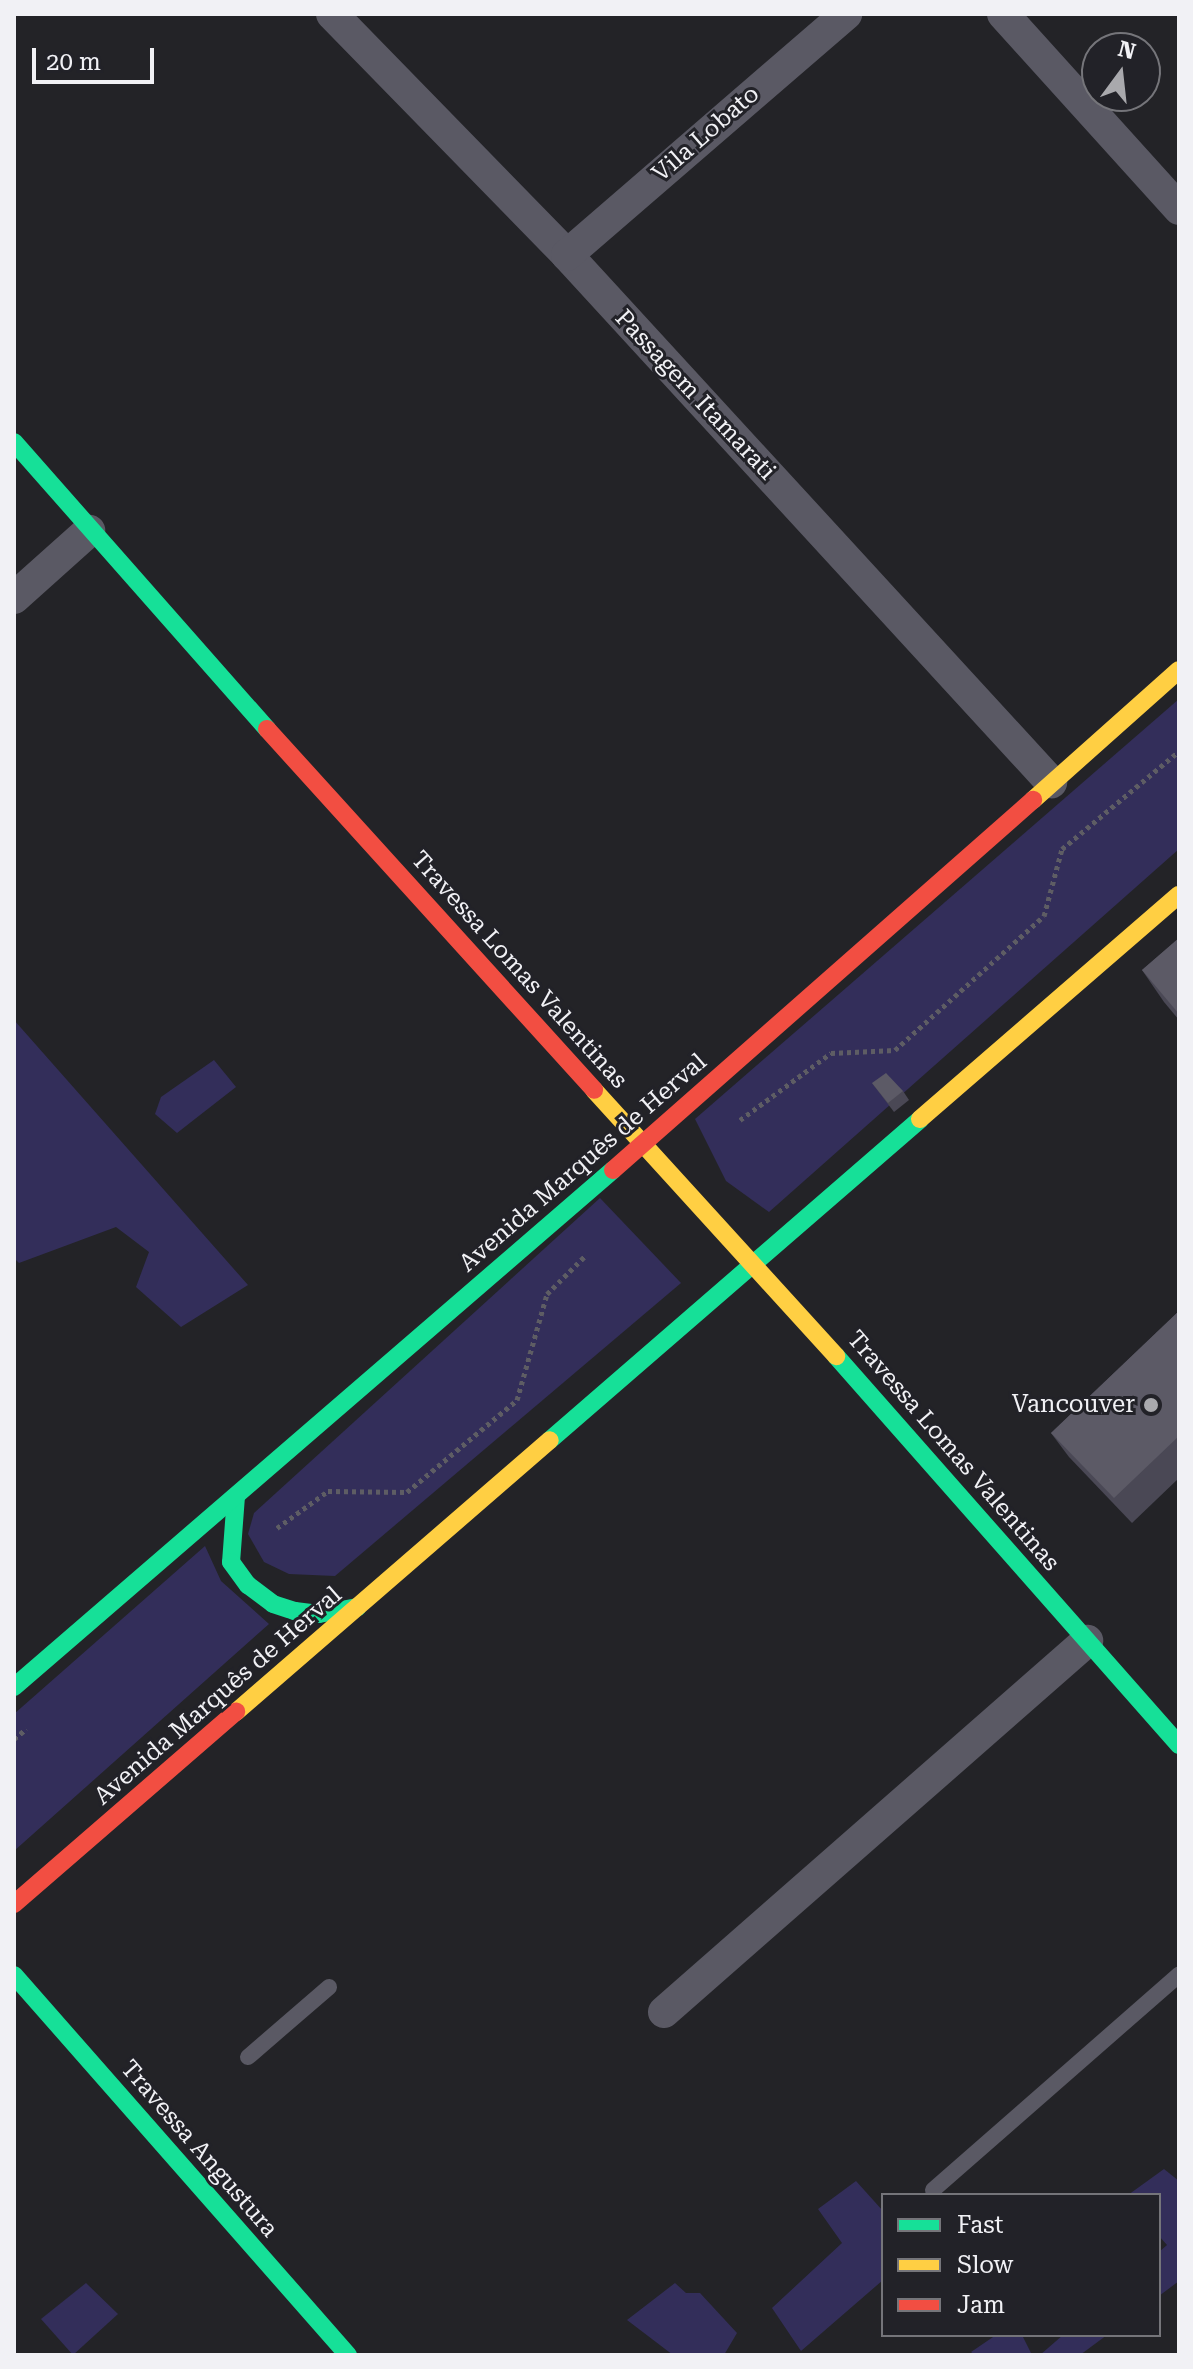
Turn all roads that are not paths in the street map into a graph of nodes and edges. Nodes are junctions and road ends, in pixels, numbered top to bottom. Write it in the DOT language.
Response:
graph roads {
  1 [pos="332,14"];
  2 [pos="846,14"];
  3 [pos="1003,14"];
  4 [pos="1179,209"];
  5 [pos="567,255"];
  6 [pos="14,442"];
  7 [pos="89,531"];
  8 [pos="14,598"];
  9 [pos="1179,670"];
  10 [pos="1051,782"];
  11 [pos="1179,895"];
  12 [pos="644,1144"];
  13 [pos="755,1264"];
  14 [pos="236,1496"];
  15 [pos="357,1607"];
  16 [pos="1087,1641"];
  17 [pos="14,1687"];
  18 [pos="1179,1745"];
  19 [pos="14,1904"];
  20 [pos="14,1975"];
  21 [pos="1179,1975"];
  22 [pos="329,1987"];
  23 [pos="664,2012"];
  24 [pos="248,2057"];
  25 [pos="933,2190"];
  26 [pos="348,2355"];
  1 -- 5 [label="street, Passagem Itamarati"];
  2 -- 5 [label="street, Vila Lobato"];
  3 -- 4 [label="street"];
  5 -- 10 [label="street, Passagem Itamarati"];
  6 -- 7 [label="main road, Travessa Lomas Valentinas"];
  7 -- 8 [label="street"];
  7 -- 12 [label="main road, Travessa Lomas Valentinas"];
  9 -- 10 [label="main road, Avenida Marquês de Herval"];
  10 -- 12 [label="main road, Avenida Marquês de Herval"];
  11 -- 13 [label="main road, Avenida Marquês de Herval"];
  12 -- 13 [label="main road, Travessa Lomas Valentinas"];
  12 -- 14 [label="main road, Avenida Marquês de Herval"];
  13 -- 15 [label="main road, Avenida Marquês de Herval"];
  13 -- 16 [label="main road, Travessa Lomas Valentinas"];
  14 -- 15 [label="main road"];
  14 -- 17 [label="main road, Avenida Marquês de Herval"];
  15 -- 19 [label="main road, Avenida Marquês de Herval"];
  16 -- 18 [label="main road, Travessa Lomas Valentinas"];
  16 -- 23 [label="street"];
  20 -- 26 [label="main road, Travessa Angustura"];
  21 -- 25 [label="lane"];
  22 -- 24 [label="lane"];
}
